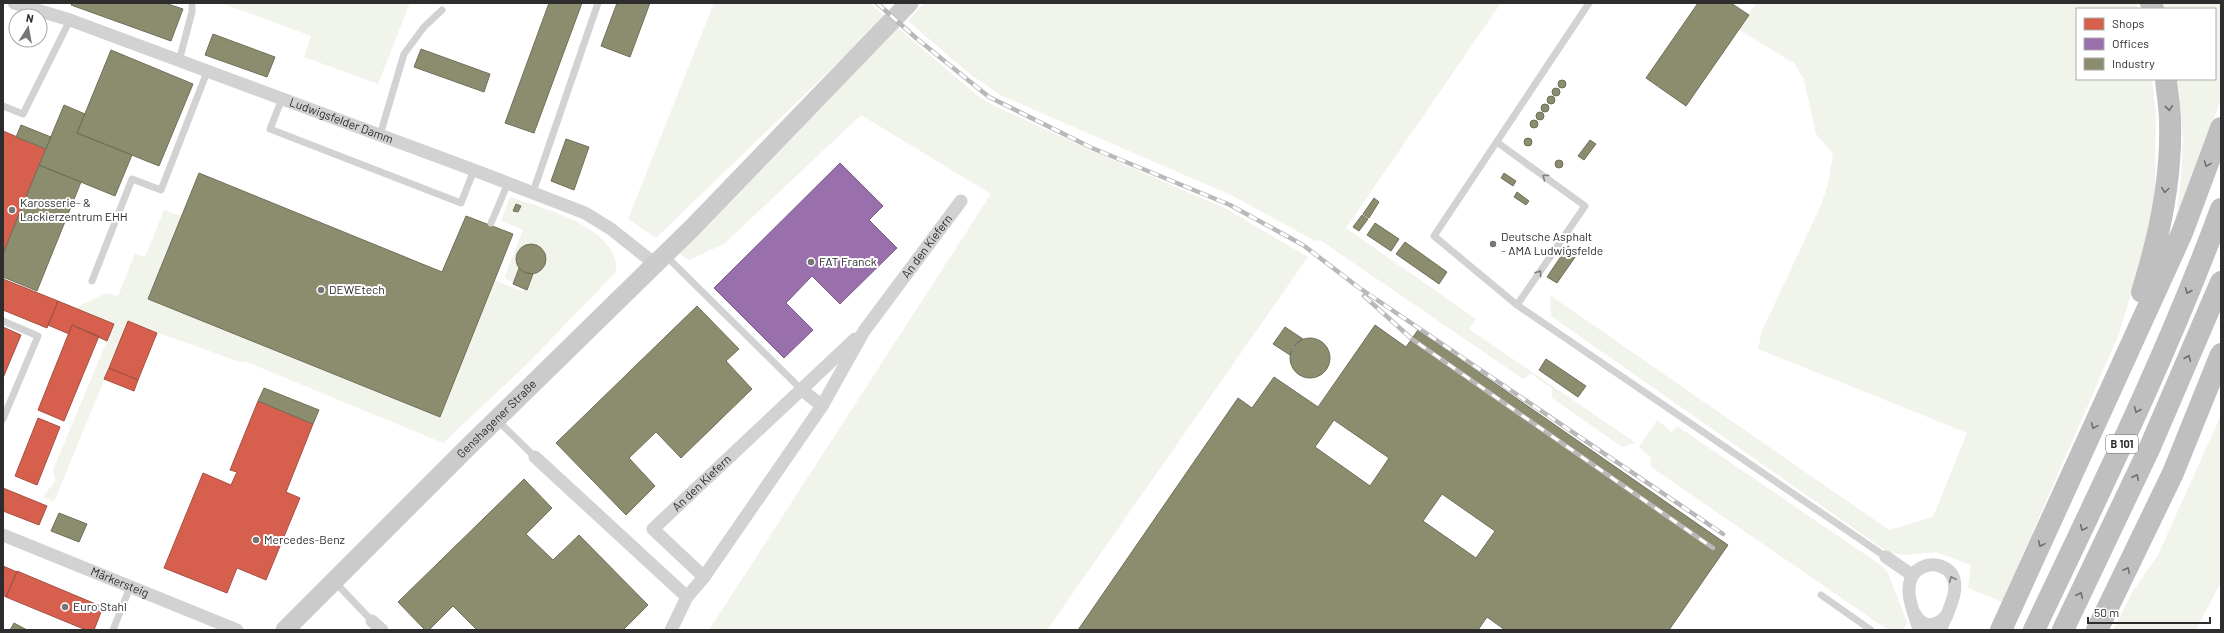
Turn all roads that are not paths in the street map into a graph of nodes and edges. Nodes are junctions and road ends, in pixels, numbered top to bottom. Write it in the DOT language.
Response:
graph roads {
  1 [pos="14,3"];
  2 [pos="192,3"];
  3 [pos="598,3"];
  4 [pos="909,3"];
  5 [pos="1589,3"];
  6 [pos="442,10"];
  7 [pos="70,20"];
  8 [pos="179,61"];
  9 [pos="207,72"];
  10 [pos="2166,80"];
  11 [pos="282,99"];
  12 [pos="3,106"];
  13 [pos="2221,128"];
  14 [pos="380,135"];
  15 [pos="1498,143"];
  16 [pos="474,170"];
  17 [pos="508,182"];
  18 [pos="533,192"];
  19 [pos="962,201"];
  20 [pos="2221,209"];
  21 [pos="491,223"];
  22 [pos="660,260"];
  23 [pos="92,281"];
  24 [pos="2221,282"];
  25 [pos="1516,305"];
  26 [pos="3,321"];
  27 [pos="864,331"];
  28 [pos="2221,354"];
  29 [pos="2116,378"];
  30 [pos="2221,387"];
  31 [pos="801,389"];
  32 [pos="822,406"];
  33 [pos="3,419"];
  34 [pos="497,420"];
  35 [pos="535,457"];
  36 [pos="2173,473"];
  37 [pos="3,535"];
  38 [pos="1886,557"];
  39 [pos="1912,575"];
  40 [pos="704,577"];
  41 [pos="334,581"];
  42 [pos="130,587"];
  43 [pos="1821,595"];
  44 [pos="687,597"];
  45 [pos="1914,611"];
  46 [pos="1947,615"];
  47 [pos="372,621"];
  48 [pos="113,630"];
  49 [pos="237,630"];
  50 [pos="285,630"];
  51 [pos="382,630"];
  52 [pos="671,630"];
  53 [pos="1871,630"];
  54 [pos="1919,630"];
  55 [pos="1940,630"];
  56 [pos="2001,630"];
  57 [pos="2034,630"];
  58 [pos="2063,630"];
  59 [pos="2097,630"];
  1 -- 7 [label="street, Ludwigsfelder Damm"];
  2 -- 8 [label="lane"];
  3 -- 18 [label="lane"];
  4 -- 22 [label="main road, Genshagener Straße"];
  5 -- 15 [label="lane"];
  6 -- 14 [label="lane"];
  7 -- 8 [label="street, Ludwigsfelder Damm"];
  7 -- 12 [label="lane"];
  8 -- 9 [label="street, Ludwigsfelder Damm"];
  9 -- 11 [label="street, Ludwigsfelder Damm"];
  9 -- 23 [label="lane"];
  10 -- 29 [label="highway, one-way"];
  11 -- 14 [label="street, Ludwigsfelder Damm"];
  11 -- 16 [label="lane"];
  13 -- 29 [label="highway, B 101, one-way"];
  14 -- 16 [label="street, Ludwigsfelder Damm"];
  15 -- 25 [label="lane"];
  25 -- 15 [label="lane, one-way"];
  16 -- 17 [label="street, Ludwigsfelder Damm"];
  17 -- 18 [label="street, Ludwigsfelder Damm"];
  17 -- 21 [label="lane"];
  18 -- 22 [label="street, Ludwigsfelder Damm"];
  19 -- 27 [label="street, An den Kiefern"];
  20 -- 57 [label="highway, B 101, one-way"];
  22 -- 31 [label="lane"];
  22 -- 34 [label="main road, Genshagener Straße"];
  58 -- 24 [label="highway, B 101, one-way"];
  25 -- 38 [label="lane"];
  26 -- 33 [label="lane"];
  27 -- 31 [label="street, An den Kiefern"];
  27 -- 32 [label="street, An den Kiefern"];
  28 -- 36 [label="highway"];
  29 -- 56 [label="highway, B 101, one-way"];
  30 -- 36 [label="highway"];
  31 -- 32 [label="street"];
  31 -- 40 [label="street, An den Kiefern"];
  32 -- 40 [label="street, An den Kiefern"];
  34 -- 35 [label="lane"];
  34 -- 41 [label="main road, Genshagener Straße"];
  35 -- 44 [label="street"];
  59 -- 36 [label="highway, one-way"];
  37 -- 42 [label="street, Märkersteig"];
  38 -- 39 [label="street"];
  39 -- 45 [label="street"];
  46 -- 39 [label="street, one-way"];
  40 -- 44 [label="street, An den Kiefern"];
  41 -- 47 [label="lane"];
  41 -- 50 [label="main road, Genshagener Straße"];
  42 -- 48 [label="lane"];
  42 -- 49 [label="street, Märkersteig"];
  43 -- 53 [label="lane"];
  44 -- 52 [label="street, An den Kiefern"];
  45 -- 46 [label="street"];
  45 -- 54 [label="street"];
  46 -- 55 [label="street"];
  47 -- 51 [label="street"];
}
